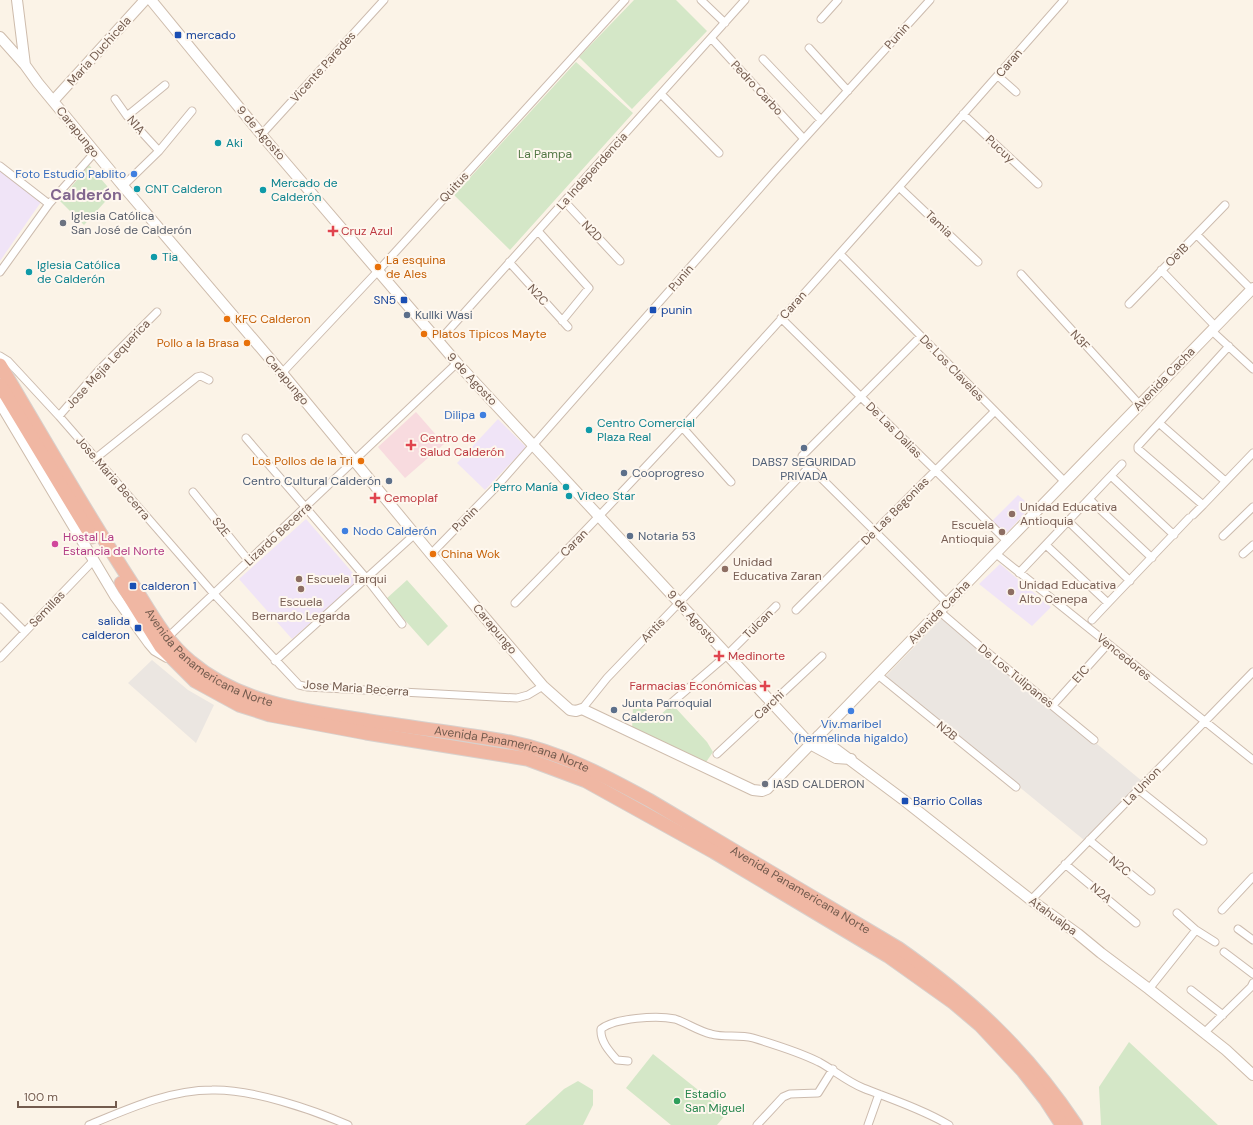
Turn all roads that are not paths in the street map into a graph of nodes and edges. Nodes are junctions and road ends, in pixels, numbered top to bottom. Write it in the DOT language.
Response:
graph roads {
  1 [pos="17,0"];
  2 [pos="145,0"];
  3 [pos="151,0"];
  4 [pos="384,0"];
  5 [pos="625,0"];
  6 [pos="701,0"];
  7 [pos="745,0"];
  8 [pos="838,0"];
  9 [pos="930,0"];
  10 [pos="1064,0"];
  11 [pos="821,19"];
  12 [pos="725,23"];
  13 [pos="0,37"];
  14 [pos="711,38"];
  15 [pos="810,48"];
  16 [pos="763,59"];
  17 [pos="25,65"];
  18 [pos="998,76"];
  19 [pos="165,85"];
  20 [pos="848,91"];
  21 [pos="1016,92"];
  22 [pos="661,94"];
  23 [pos="115,99"];
  24 [pos="53,101"];
  25 [pos="192,111"];
  26 [pos="963,114"];
  27 [pos="127,116"];
  28 [pos="821,120"];
  29 [pos="262,134"];
  30 [pos="804,139"];
  31 [pos="158,151"];
  32 [pos="95,152"];
  33 [pos="719,153"];
  34 [pos="0,166"];
  35 [pos="1038,184"];
  36 [pos="123,186"];
  37 [pos="899,187"];
  38 [pos="565,202"];
  39 [pos="49,204"];
  40 [pos="1225,205"];
  41 [pos="538,231"];
  42 [pos="1197,235"];
  43 [pos="840,254"];
  44 [pos="620,261"];
  45 [pos="509,262"];
  46 [pos="978,262"];
  47 [pos="1161,270"];
  48 [pos="378,271"];
  49 [pos="0,272"];
  50 [pos="1020,274"];
  51 [pos="1252,289"];
  52 [pos="1129,304"];
  53 [pos="157,312"];
  54 [pos="781,318"];
  55 [pos="562,321"];
  56 [pos="568,327"];
  57 [pos="1214,329"];
  58 [pos="921,336"];
  59 [pos="438,342"];
  60 [pos="1229,346"];
  61 [pos="0,356"];
  62 [pos="457,363"];
  63 [pos="0,365"];
  64 [pos="1253,368"];
  65 [pos="282,373"];
  66 [pos="209,380"];
  67 [pos="0,385"];
  68 [pos="860,396"];
  69 [pos="0,403"];
  70 [pos="1140,405"];
  71 [pos="994,412"];
  72 [pos="59,416"];
  73 [pos="1159,423"];
  74 [pos="683,428"];
  75 [pos="246,438"];
  76 [pos="534,445"];
  77 [pos="1253,453"];
  78 [pos="96,458"];
  79 [pos="355,461"];
  80 [pos="1122,464"];
  81 [pos="810,466"];
  82 [pos="936,471"];
  83 [pos="1111,476"];
  84 [pos="1225,481"];
  85 [pos="731,482"];
  86 [pos="1064,482"];
  87 [pos="193,492"];
  88 [pos="1089,499"];
  89 [pos="1203,505"];
  90 [pos="307,506"];
  91 [pos="1253,507"];
  92 [pos="599,517"];
  93 [pos="1068,520"];
  94 [pos="874,531"];
  95 [pos="415,534"];
  96 [pos="1174,534"];
  97 [pos="1223,536"];
  98 [pos="1007,541"];
  99 [pos="1046,545"];
  100 [pos="1253,545"];
  101 [pos="995,553"];
  102 [pos="431,554"];
  103 [pos="1243,554"];
  104 [pos="1152,558"];
  105 [pos="94,560"];
  106 [pos="249,561"];
  107 [pos="1019,573"];
  108 [pos="367,579"];
  109 [pos="1130,581"];
  110 [pos="214,594"];
  111 [pos="680,602"];
  112 [pos="515,603"];
  113 [pos="947,603"];
  114 [pos="1108,603"];
  115 [pos="776,606"];
  116 [pos="0,607"];
  117 [pos="796,610"];
  118 [pos="939,611"];
  119 [pos="1092,620"];
  120 [pos="402,624"];
  121 [pos="25,632"];
  122 [pos="168,638"];
  123 [pos="1108,644"];
  124 [pos="727,655"];
  125 [pos="822,656"];
  126 [pos="0,658"];
  127 [pos="174,661"];
  128 [pos="275,661"];
  129 [pos="1253,672"];
  130 [pos="878,675"];
  131 [pos="543,686"];
  132 [pos="771,703"];
  133 [pos="1054,704"];
  134 [pos="669,705"];
  135 [pos="582,709"];
  136 [pos="1204,722"];
  137 [pos="818,736"];
  138 [pos="1094,740"];
  139 [pos="810,744"];
  140 [pos="717,754"];
  141 [pos="851,760"];
  142 [pos="1253,760"];
  143 [pos="1016,787"];
  144 [pos="1139,790"];
  145 [pos="1089,840"];
  146 [pos="1203,840"];
  147 [pos="1065,864"];
  148 [pos="1253,877"];
  149 [pos="1151,891"];
  150 [pos="1031,900"];
  151 [pos="1222,910"];
  152 [pos="1177,913"];
  153 [pos="1136,922"];
  154 [pos="1238,929"];
  155 [pos="1196,930"];
  156 [pos="1253,940"];
  157 [pos="1215,942"];
  158 [pos="1224,952"];
  159 [pos="1253,974"];
  160 [pos="1253,983"];
  161 [pos="1149,989"];
  162 [pos="1191,990"];
  163 [pos="1223,1015"];
  164 [pos="1204,1033"];
  165 [pos="628,1061"];
  166 [pos="833,1069"];
  167 [pos="1251,1071"];
  168 [pos="879,1094"];
  169 [pos="89,1125"];
  170 [pos="348,1125"];
  171 [pos="757,1125"];
  172 [pos="868,1125"];
  173 [pos="949,1125"];
  174 [pos="1062,1125"];
  175 [pos="1076,1125"];
  1 -- 17 [label="street"];
  2 -- 24 [label="street, Maria Duchicela"];
  3 -- 29 [label="street, 9 de Agosto"];
  4 -- 29 [label="street, Vicente Paredes"];
  5 -- 48 [label="street, Quitus"];
  6 -- 12 [label="street"];
  7 -- 12 [label="street, La Independencia"];
  8 -- 11 [label="street"];
  9 -- 20 [label="street, Punin"];
  10 -- 18 [label="street, Caran"];
  12 -- 14 [label="street, La Independencia"];
  13 -- 17 [label="street, Carapungo"];
  14 -- 22 [label="street, La Independencia"];
  14 -- 30 [label="street, Pedro Carbo"];
  15 -- 20 [label="street"];
  16 -- 28 [label="street"];
  17 -- 24 [label="street, Carapungo"];
  18 -- 21 [label="street"];
  18 -- 26 [label="street, Caran"];
  19 -- 27 [label="street"];
  20 -- 28 [label="street, Punin"];
  22 -- 33 [label="street"];
  22 -- 38 [label="street, La Independencia"];
  23 -- 27 [label="street, N1A"];
  24 -- 32 [label="street, Carapungo"];
  25 -- 31 [label="street"];
  26 -- 35 [label="street, Pucuy"];
  26 -- 37 [label="street, Caran"];
  27 -- 31 [label="street, N1A"];
  28 -- 30 [label="street, Punin"];
  29 -- 48 [label="street, 9 de Agosto"];
  30 -- 76 [label="street, Punin"];
  31 -- 36 [label="street"];
  32 -- 36 [label="street, Carapungo"];
  32 -- 39 [label="street"];
  34 -- 39 [label="street"];
  36 -- 65 [label="street, Carapungo"];
  37 -- 43 [label="street, Caran"];
  37 -- 46 [label="street, Tamia"];
  38 -- 41 [label="street, La Independencia"];
  38 -- 44 [label="street, N2D"];
  39 -- 49 [label="street"];
  40 -- 42 [label="street, Oe1B"];
  41 -- 45 [label="street, La Independencia"];
  41 -- 55 [label="street"];
  42 -- 47 [label="street, Oe1B"];
  42 -- 51 [label="street"];
  43 -- 54 [label="street, Caran"];
  43 -- 58 [label="street, De Los Claveles"];
  45 -- 55 [label="street, N2C"];
  45 -- 59 [label="street, La Independencia"];
  47 -- 52 [label="street, Oe1B"];
  47 -- 57 [label="street"];
  48 -- 59 [label="street, 9 de Agosto"];
  48 -- 65 [label="street, Quitus"];
  50 -- 70 [label="street, N3F"];
  51 -- 57 [label="street, Avenida Cacha"];
  53 -- 72 [label="street, Jose Mejia Lequerica"];
  54 -- 68 [label="street, De Las Dalias"];
  54 -- 74 [label="street, Caran"];
  55 -- 56 [label="street, N2C"];
  57 -- 60 [label="street"];
  57 -- 70 [label="street, Avenida Cacha"];
  58 -- 68 [label="street"];
  58 -- 71 [label="street, De Los Claveles"];
  59 -- 62 [label="street, 9 de Agosto"];
  60 -- 64 [label="street"];
  60 -- 73 [label="street"];
  61 -- 72 [label="street, Jose Maria Becerra"];
  62 -- 76 [label="street, 9 de Agosto"];
  62 -- 79 [label="street, Lizardo Becerra"];
  63 -- 122 [label="highway, Avenida Panamericana Norte"];
  65 -- 79 [label="street, Carapungo"];
  66 -- 78 [label="street"];
  67 -- 127 [label="highway, Avenida Panamericana Norte"];
  68 -- 81 [label="street"];
  68 -- 82 [label="street, De Las Dalias"];
  69 -- 105 [label="street, Avenida Panamericana Norte"];
  70 -- 86 [label="street, Avenida Cacha"];
  71 -- 82 [label="street, De Las Begonias"];
  71 -- 86 [label="street, De Los Claveles"];
  72 -- 78 [label="street, Jose Maria Becerra"];
  73 -- 84 [label="street"];
  73 -- 89 [label="street"];
  74 -- 85 [label="street"];
  74 -- 92 [label="street, Caran"];
  75 -- 90 [label="street"];
  76 -- 92 [label="street, 9 de Agosto"];
  76 -- 102 [label="street, Punin"];
  77 -- 84 [label="street"];
  78 -- 110 [label="street, Jose Maria Becerra"];
  79 -- 90 [label="street, Lizardo Becerra"];
  79 -- 95 [label="street, Carapungo"];
  80 -- 83 [label="street"];
  81 -- 94 [label="street"];
  81 -- 111 [label="street, Antis"];
  82 -- 94 [label="street, De Las Begonias"];
  82 -- 98 [label="street, De Las Dalias"];
  83 -- 88 [label="street"];
  83 -- 96 [label="street"];
  84 -- 89 [label="street"];
  86 -- 98 [label="street, Avenida Cacha"];
  87 -- 106 [label="street, S2E"];
  88 -- 93 [label="street"];
  88 -- 104 [label="street"];
  89 -- 96 [label="street"];
  90 -- 106 [label="street, Lizardo Becerra"];
  90 -- 108 [label="street"];
  91 -- 97 [label="street"];
  92 -- 111 [label="street, 9 de Agosto"];
  92 -- 112 [label="street, Caran"];
  93 -- 99 [label="street"];
  93 -- 109 [label="street"];
  94 -- 113 [label="street"];
  94 -- 117 [label="street, De Las Begonias"];
  95 -- 102 [label="street, Carapungo"];
  95 -- 108 [label="street"];
  96 -- 104 [label="street"];
  98 -- 101 [label="street, Avenida Cacha"];
  99 -- 107 [label="street"];
  99 -- 114 [label="street"];
  100 -- 103 [label="street"];
  101 -- 107 [label="street, Vencedores"];
  101 -- 113 [label="street, Avenida Cacha"];
  102 -- 131 [label="street, Carapungo"];
  104 -- 109 [label="street"];
  105 -- 121 [label="street, Semillas"];
  105 -- 127 [label="street, Avenida Panamericana Norte"];
  106 -- 110 [label="street, Lizardo Becerra"];
  107 -- 123 [label="street, Vencedores"];
  108 -- 120 [label="street"];
  108 -- 128 [label="street"];
  109 -- 114 [label="street"];
  110 -- 122 [label="street, Lizardo Becerra"];
  110 -- 128 [label="street, Jose Maria Becerra"];
  111 -- 124 [label="street, 9 de Agosto"];
  111 -- 135 [label="street, Antis"];
  113 -- 118 [label="street, Avenida Cacha"];
  114 -- 119 [label="street"];
  115 -- 124 [label="street, Tulcan"];
  116 -- 121 [label="street"];
  118 -- 130 [label="street, Avenida Cacha"];
  118 -- 138 [label="street, De Los Tulipanes"];
  121 -- 126 [label="street, Semillas"];
  122 -- 175 [label="highway, Avenida Panamericana Norte"];
  123 -- 133 [label="street, E1C"];
  123 -- 136 [label="street, Vencedores"];
  124 -- 132 [label="street, 9 de Agosto"];
  124 -- 134 [label="street, Tulcan"];
  125 -- 132 [label="street, Carchi"];
  127 -- 174 [label="highway, Avenida Panamericana Norte"];
  128 -- 131 [label="street, Jose Maria Becerra"];
  129 -- 136 [label="street, La Union"];
  130 -- 137 [label="street, Avenida Cacha"];
  130 -- 143 [label="street, N2B"];
  131 -- 135 [label="street, Carapungo"];
  132 -- 139 [label="street, 9 de Agosto"];
  132 -- 140 [label="street, Carchi"];
  135 -- 139 [label="street, Avenida Cacha"];
  136 -- 142 [label="street, Vencedores"];
  136 -- 144 [label="street, La Union"];
  137 -- 139 [label="street, Avenida Cacha"];
  137 -- 141 [label="street, Atahualpa"];
  139 -- 141 [label="street, Atahualpa"];
  141 -- 150 [label="street, Atahualpa"];
  144 -- 145 [label="street, La Union"];
  144 -- 146 [label="street"];
  145 -- 147 [label="street, La Union"];
  145 -- 149 [label="street, N2C"];
  147 -- 150 [label="street, La Union"];
  147 -- 153 [label="street, N2A"];
  148 -- 151 [label="street"];
  150 -- 161 [label="street, Atahualpa"];
  152 -- 155 [label="street"];
  154 -- 156 [label="street"];
  155 -- 157 [label="street"];
  155 -- 161 [label="street"];
  158 -- 159 [label="street"];
  160 -- 163 [label="street"];
  161 -- 164 [label="street, Atahualpa"];
  162 -- 163 [label="street"];
  163 -- 164 [label="street"];
  164 -- 167 [label="street, Atahualpa"];
  165 -- 166 [label="street"];
  166 -- 168 [label="street"];
  166 -- 171 [label="street"];
  168 -- 172 [label="street"];
  168 -- 173 [label="street"];
  169 -- 170 [label="street"];
}
